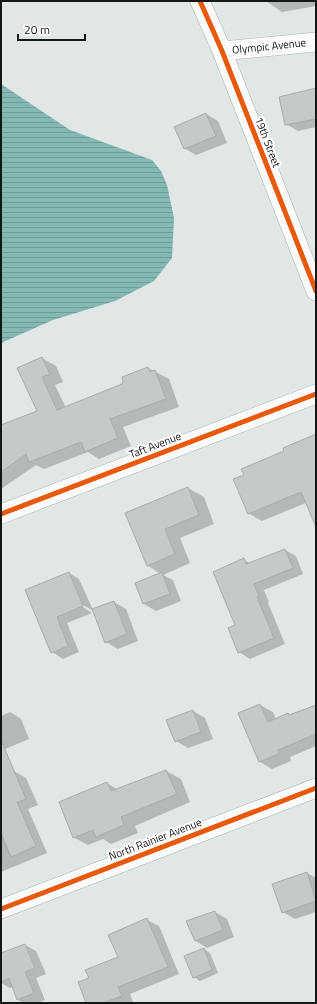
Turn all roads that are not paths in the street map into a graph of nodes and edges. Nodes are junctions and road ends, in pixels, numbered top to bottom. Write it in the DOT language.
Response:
graph roads {
  1 [pos="200,1"];
  2 [pos="316,42"];
  3 [pos="222,51"];
  4 [pos="316,290"];
  5 [pos="316,394"];
  6 [pos="1,514"];
  7 [pos="316,788"];
  8 [pos="1,909"];
  1 -- 3 [label="street, 19th Street"];
  2 -- 3 [label="street, Olympic Avenue"];
  3 -- 4 [label="street, 19th Street"];
  5 -- 6 [label="street, Taft Avenue"];
  7 -- 8 [label="street, North Rainier Avenue"];
}
